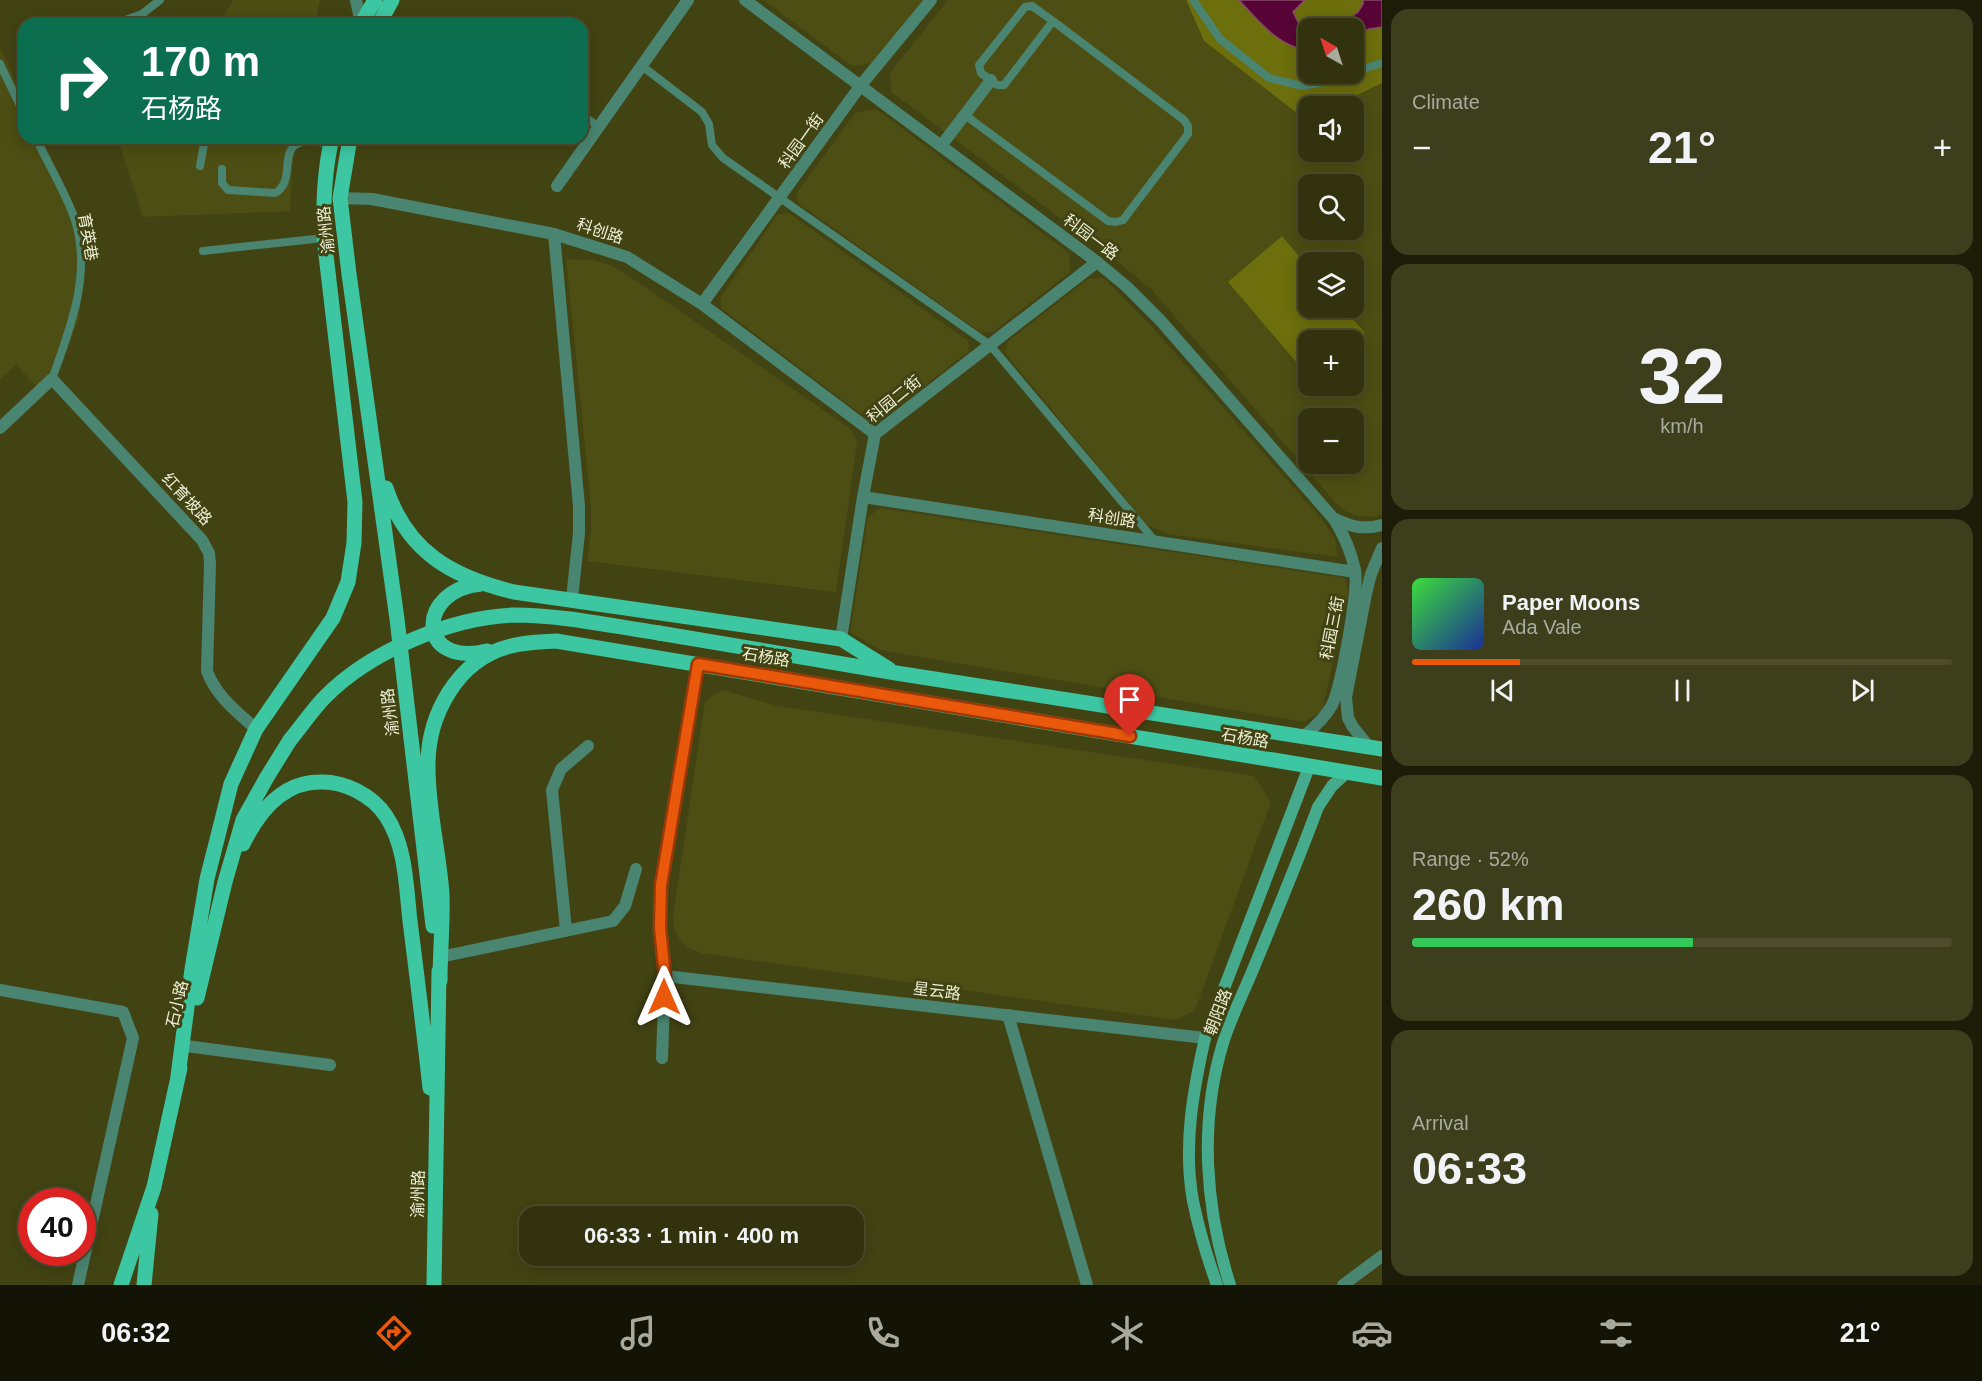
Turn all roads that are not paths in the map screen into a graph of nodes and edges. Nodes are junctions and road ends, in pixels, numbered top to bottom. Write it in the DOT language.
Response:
graph roads {
  1 [pos="160,0"];
  2 [pos="356,0"];
  3 [pos="375,0"];
  4 [pos="392,0"];
  5 [pos="688,0"];
  6 [pos="745,0"];
  7 [pos="931,0"];
  8 [pos="1193,0"];
  9 [pos="142,14"];
  10 [pos="131,18"];
  11 [pos="143,18"];
  12 [pos="360,18"];
  13 [pos="364,18"];
  14 [pos="382,18"];
  15 [pos="1053,21"];
  16 [pos="1382,63"];
  17 [pos="0,64"];
  18 [pos="642,66"];
  19 [pos="1364,69"];
  20 [pos="991,80"];
  21 [pos="1313,84"];
  22 [pos="861,85"];
  23 [pos="18,102"];
  24 [pos="964,115"];
  25 [pos="588,119"];
  26 [pos="599,127"];
  27 [pos="588,142"];
  28 [pos="39,144"];
  29 [pos="204,144"];
  30 [pos="299,144"];
  31 [pos="331,144"];
  32 [pos="349,144"];
  33 [pos="587,144"];
  34 [pos="941,146"];
  35 [pos="200,166"];
  36 [pos="222,169"];
  37 [pos="557,186"];
  38 [pos="340,198"];
  39 [pos="780,198"];
  40 [pos="554,234"];
  41 [pos="324,238"];
  42 [pos="203,251"];
  43 [pos="1097,262"];
  44 [pos="702,304"];
  45 [pos="990,345"];
  46 [pos="52,380"];
  47 [pos="0,428"];
  48 [pos="875,434"];
  49 [pos="374,454"];
  50 [pos="863,497"];
  51 [pos="1333,518"];
  52 [pos="1382,525"];
  53 [pos="1155,541"];
  54 [pos="1382,548"];
  55 [pos="1356,572"];
  56 [pos="481,584"];
  57 [pos="572,600"];
  58 [pos="841,639"];
  59 [pos="509,646"];
  60 [pos="698,664"];
  61 [pos="896,673"];
  62 [pos="256,729"];
  63 [pos="1304,736"];
  64 [pos="290,740"];
  65 [pos="588,746"];
  66 [pos="1376,748"];
  67 [pos="1309,767"];
  68 [pos="1347,772"];
  69 [pos="1382,778"];
  70 [pos="1278,850"];
  71 [pos="1298,859"];
  72 [pos="636,870"];
  73 [pos="225,882"];
  74 [pos="566,930"];
  75 [pos="440,957"];
  76 [pos="665,976"];
  77 [pos="440,981"];
  78 [pos="0,990"];
  79 [pos="1008,1016"];
  80 [pos="1204,1038"];
  81 [pos="186,1046"];
  82 [pos="662,1058"];
  83 [pos="330,1065"];
  84 [pos="178,1076"];
  85 [pos="437,1160"];
  86 [pos="154,1188"];
  87 [pos="1382,1256"];
  88 [pos="78,1285"];
  89 [pos="121,1285"];
  90 [pos="131,1285"];
  91 [pos="144,1285"];
  92 [pos="433,1285"];
  93 [pos="1087,1285"];
  94 [pos="1217,1285"];
  95 [pos="1230,1285"];
  96 [pos="1343,1285"];
  1 -- 9 [label="lane"];
  2 -- 12 [label="street"];
  3 -- 13 [label="main road"];
  4 -- 14 [label="main road"];
  5 -- 18 [label="street"];
  6 -- 22 [label="street, 科园一路"];
  7 -- 22 [label="street, 科园一街"];
  8 -- 21 [label="lane"];
  9 -- 10 [label="lane"];
  9 -- 11 [label="lane"];
  15 -- 20 [label="lane"];
  15 -- 20 [label="lane"];
  15 -- 24 [label="lane"];
  16 -- 19 [label="lane"];
  17 -- 23 [label="lane"];
  18 -- 26 [label="street"];
  18 -- 39 [label="lane"];
  20 -- 24 [label="street"];
  22 -- 34 [label="street, 科园一路"];
  22 -- 39 [label="street, 科园一街"];
  24 -- 34 [label="street"];
  25 -- 26 [label="lane"];
  26 -- 27 [label="street"];
  28 -- 46 [label="lane, 育英巷"];
  29 -- 35 [label="lane"];
  30 -- 36 [label="lane"];
  31 -- 41 [label="main road, 渝州路"];
  32 -- 38 [label="main road, 渝州路"];
  33 -- 37 [label="street"];
  34 -- 43 [label="street, 科园一路"];
  38 -- 40 [label="street"];
  38 -- 49 [label="main road, 渝州路"];
  39 -- 44 [label="street, 科园一街"];
  39 -- 45 [label="lane"];
  40 -- 44 [label="street, 科创路"];
  40 -- 57 [label="street, 科创路"];
  41 -- 42 [label="lane"];
  41 -- 62 [label="main road, 渝州路"];
  43 -- 45 [label="street, 科园二街"];
  43 -- 51 [label="street, 科园一路"];
  44 -- 48 [label="street, 科创路"];
  45 -- 48 [label="street, 科园二街"];
  45 -- 53 [label="lane"];
  46 -- 47 [label="street"];
  46 -- 62 [label="street, 红育坡路"];
  48 -- 50 [label="street, 科园二街"];
  49 -- 56 [label="main road"];
  49 -- 77 [label="main road, 渝州路"];
  50 -- 53 [label="street, 科创路"];
  50 -- 58 [label="street, 科园二街"];
  51 -- 52 [label="street"];
  51 -- 55 [label="street, 科园三街"];
  53 -- 55 [label="street, 科创路"];
  54 -- 66 [label="street, 科园三街"];
  55 -- 63 [label="street, 科园三街"];
  56 -- 57 [label="main road"];
  56 -- 59 [label="main road"];
  57 -- 58 [label="main road"];
  58 -- 61 [label="main road"];
  59 -- 60 [label="main road, 石杨路"];
  59 -- 75 [label="main road, 石杨路"];
  60 -- 67 [label="main road, 石杨路"];
  60 -- 76 [label="street"];
  61 -- 63 [label="main road, 石杨路"];
  61 -- 64 [label="main road, 石杨路, bridge"];
  62 -- 84 [label="main road, 渝州路"];
  63 -- 66 [label="main road, 石杨路"];
  64 -- 73 [label="main road, 石小路"];
  65 -- 74 [label="street"];
  67 -- 68 [label="main road, 石杨路"];
  67 -- 70 [label="main road, 朝阳路"];
  68 -- 69 [label="main road, 石杨路"];
  68 -- 71 [label="main road, 朝阳路"];
  70 -- 71 [label="main road"];
  70 -- 80 [label="main road, 朝阳路"];
  71 -- 95 [label="main road, 朝阳路"];
  72 -- 74 [label="street"];
  73 -- 81 [label="main road, 石小路"];
  73 -- 85 [label="main road"];
  74 -- 75 [label="street"];
  75 -- 77 [label="main road, 石杨路"];
  76 -- 79 [label="street, 星云路"];
  76 -- 82 [label="street"];
  77 -- 85 [label="main road, 渝州路"];
  78 -- 88 [label="street"];
  79 -- 80 [label="street, 星云路"];
  79 -- 93 [label="street"];
  80 -- 94 [label="main road, 朝阳路"];
  81 -- 83 [label="street"];
  81 -- 84 [label="main road, 石小路"];
  84 -- 86 [label="main road, 石小路"];
  85 -- 92 [label="main road, 渝州路"];
  86 -- 89 [label="main road, 石小路"];
  86 -- 90 [label="main road"];
  86 -- 91 [label="main road"];
  87 -- 96 [label="street"];
}
